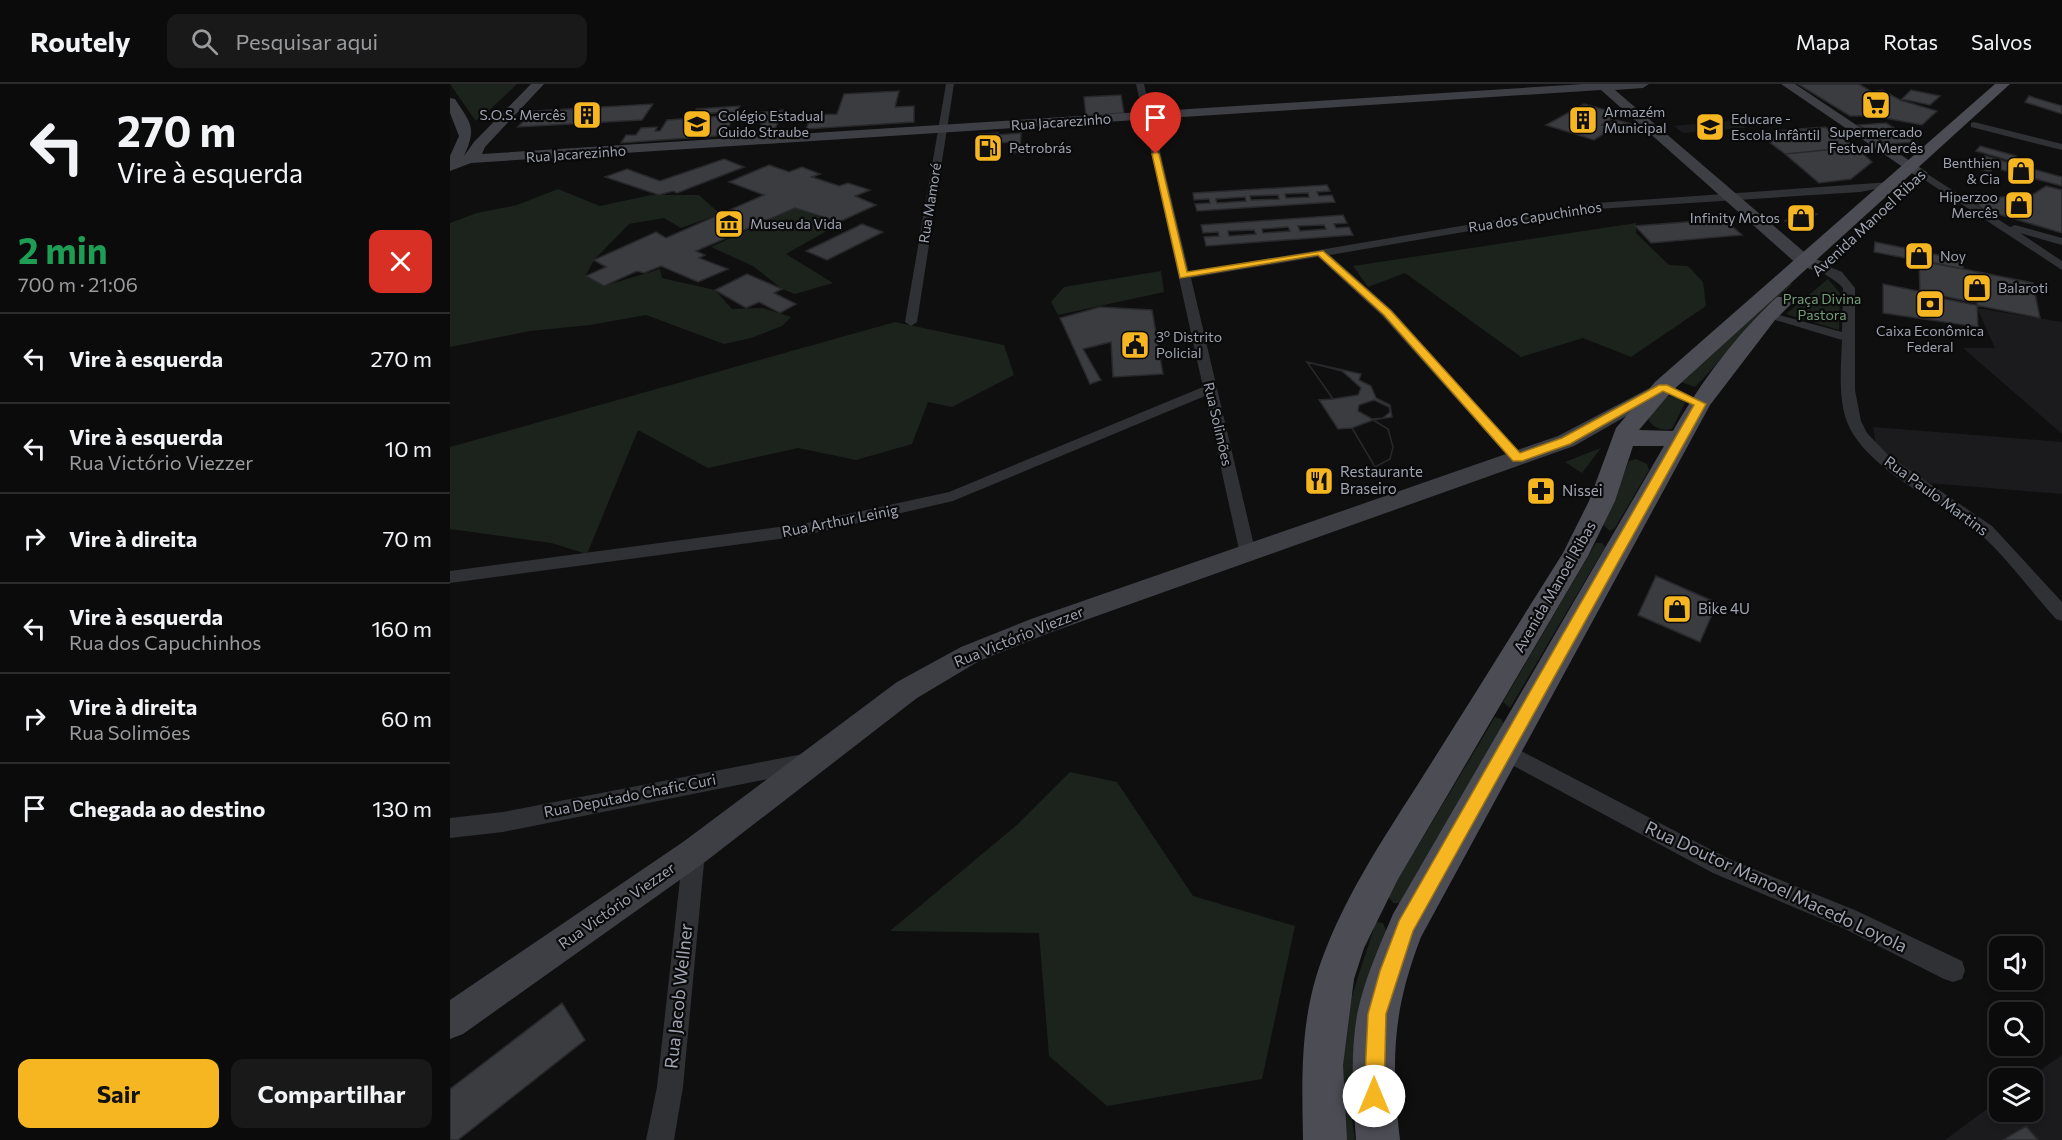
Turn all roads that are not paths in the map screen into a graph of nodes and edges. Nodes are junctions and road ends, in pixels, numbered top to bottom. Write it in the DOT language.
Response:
graph roads {
  1 [pos="538,84"];
  2 [pos="950,84"];
  3 [pos="1140,84"];
  4 [pos="1372,84"];
  5 [pos="1643,84"];
  6 [pos="1787,84"];
  7 [pos="2003,84"];
  8 [pos="2018,84"];
  9 [pos="1602,85"];
  10 [pos="1384,101"];
  11 [pos="450,102"];
  12 [pos="1147,117"];
  13 [pos="1974,125"];
  14 [pos="943,130"];
  15 [pos="2062,147"];
  16 [pos="473,163"];
  17 [pos="452,168"];
  18 [pos="1916,170"];
  19 [pos="1890,185"];
  20 [pos="1732,198"];
  21 [pos="1996,222"];
  22 [pos="2062,242"];
  23 [pos="1320,252"];
  24 [pos="1813,264"];
  25 [pos="2062,266"];
  26 [pos="1184,276"];
  27 [pos="1768,315"];
  28 [pos="911,322"];
  29 [pos="1848,338"];
  30 [pos="1663,387"];
  31 [pos="1210,389"];
  32 [pos="1700,404"];
  33 [pos="1681,438"];
  34 [pos="1623,439"];
  35 [pos="1566,441"];
  36 [pos="1517,458"];
  37 [pos="1248,554"];
  38 [pos="450,577"];
  39 [pos="2062,614"];
  40 [pos="1504,751"];
  41 [pos="810,762"];
  42 [pos="450,828"];
  43 [pos="694,852"];
  44 [pos="1953,970"];
  45 [pos="450,1021"];
  46 [pos="660,1140"];
  47 [pos="1325,1140"];
  48 [pos="1378,1140"];
  1 -- 16 [label="main road"];
  2 -- 14 [label="street, Rua Mamoré"];
  3 -- 12 [label="street, Rua Solimões"];
  4 -- 10 [label="main road"];
  5 -- 9 [label="main road, Rua Jacarezinho"];
  6 -- 18 [label="main road"];
  7 -- 18 [label="main road, Avenida Manoel Ribas"];
  8 -- 13 [label="main road, Avenida Manoel Ribas"];
  9 -- 10 [label="main road, Rua Jacarezinho"];
  9 -- 20 [label="main road"];
  10 -- 12 [label="main road, Rua Jacarezinho"];
  11 -- 17 [label="main road"];
  12 -- 14 [label="main road, Rua Jacarezinho"];
  12 -- 26 [label="street, Rua Solimões"];
  13 -- 15 [label="street"];
  13 -- 18 [label="main road, Avenida Manoel Ribas"];
  14 -- 16 [label="main road, Rua Jacarezinho"];
  14 -- 28 [label="street, Rua Mamoré"];
  16 -- 17 [label="main road"];
  18 -- 19 [label="main road, Avenida Manoel Ribas"];
  18 -- 21 [label="street"];
  18 -- 24 [label="main road, Avenida Manoel Ribas"];
  19 -- 20 [label="street, Rua dos Capuchinhos"];
  19 -- 24 [label="main road, Avenida Manoel Ribas"];
  20 -- 23 [label="street, Rua dos Capuchinhos"];
  20 -- 24 [label="main road"];
  21 -- 22 [label="street"];
  21 -- 25 [label="street"];
  23 -- 26 [label="street, Rua dos Capuchinhos"];
  23 -- 36 [label="street"];
  24 -- 27 [label="main road, Avenida Manoel Ribas"];
  24 -- 29 [label="street, Rua Paulo Martins"];
  24 -- 30 [label="main road, Avenida Manoel Ribas"];
  26 -- 31 [label="street, Rua Solimões"];
  27 -- 29 [label="street"];
  27 -- 32 [label="main road, Avenida Manoel Ribas"];
  29 -- 39 [label="street, Rua Paulo Martins"];
  30 -- 32 [label="main road"];
  30 -- 34 [label="main road, Avenida Manoel Ribas"];
  30 -- 35 [label="main road, Rua Victório Viezzer"];
  31 -- 37 [label="street, Rua Solimões"];
  31 -- 38 [label="street, Rua Arthur Leinig"];
  32 -- 33 [label="main road, Avenida Manoel Ribas"];
  33 -- 34 [label="main road"];
  33 -- 40 [label="main road, Avenida Manoel Ribas"];
  34 -- 35 [label="main road, Rua Victório Viezzer"];
  34 -- 47 [label="main road, Avenida Manoel Ribas"];
  35 -- 36 [label="main road, Rua Victório Viezzer"];
  36 -- 37 [label="main road, Rua Victório Viezzer"];
  37 -- 41 [label="main road, Rua Victório Viezzer"];
  40 -- 44 [label="street, Rua Doutor Manoel Macedo Loyola"];
  40 -- 48 [label="main road, Avenida Manoel Ribas"];
  41 -- 42 [label="street, Rua Deputado Chafic Curi"];
  41 -- 43 [label="main road, Rua Victório Viezzer"];
  43 -- 45 [label="main road, Rua Victório Viezzer"];
  43 -- 46 [label="street, Rua Jacob Wellner"];
}
